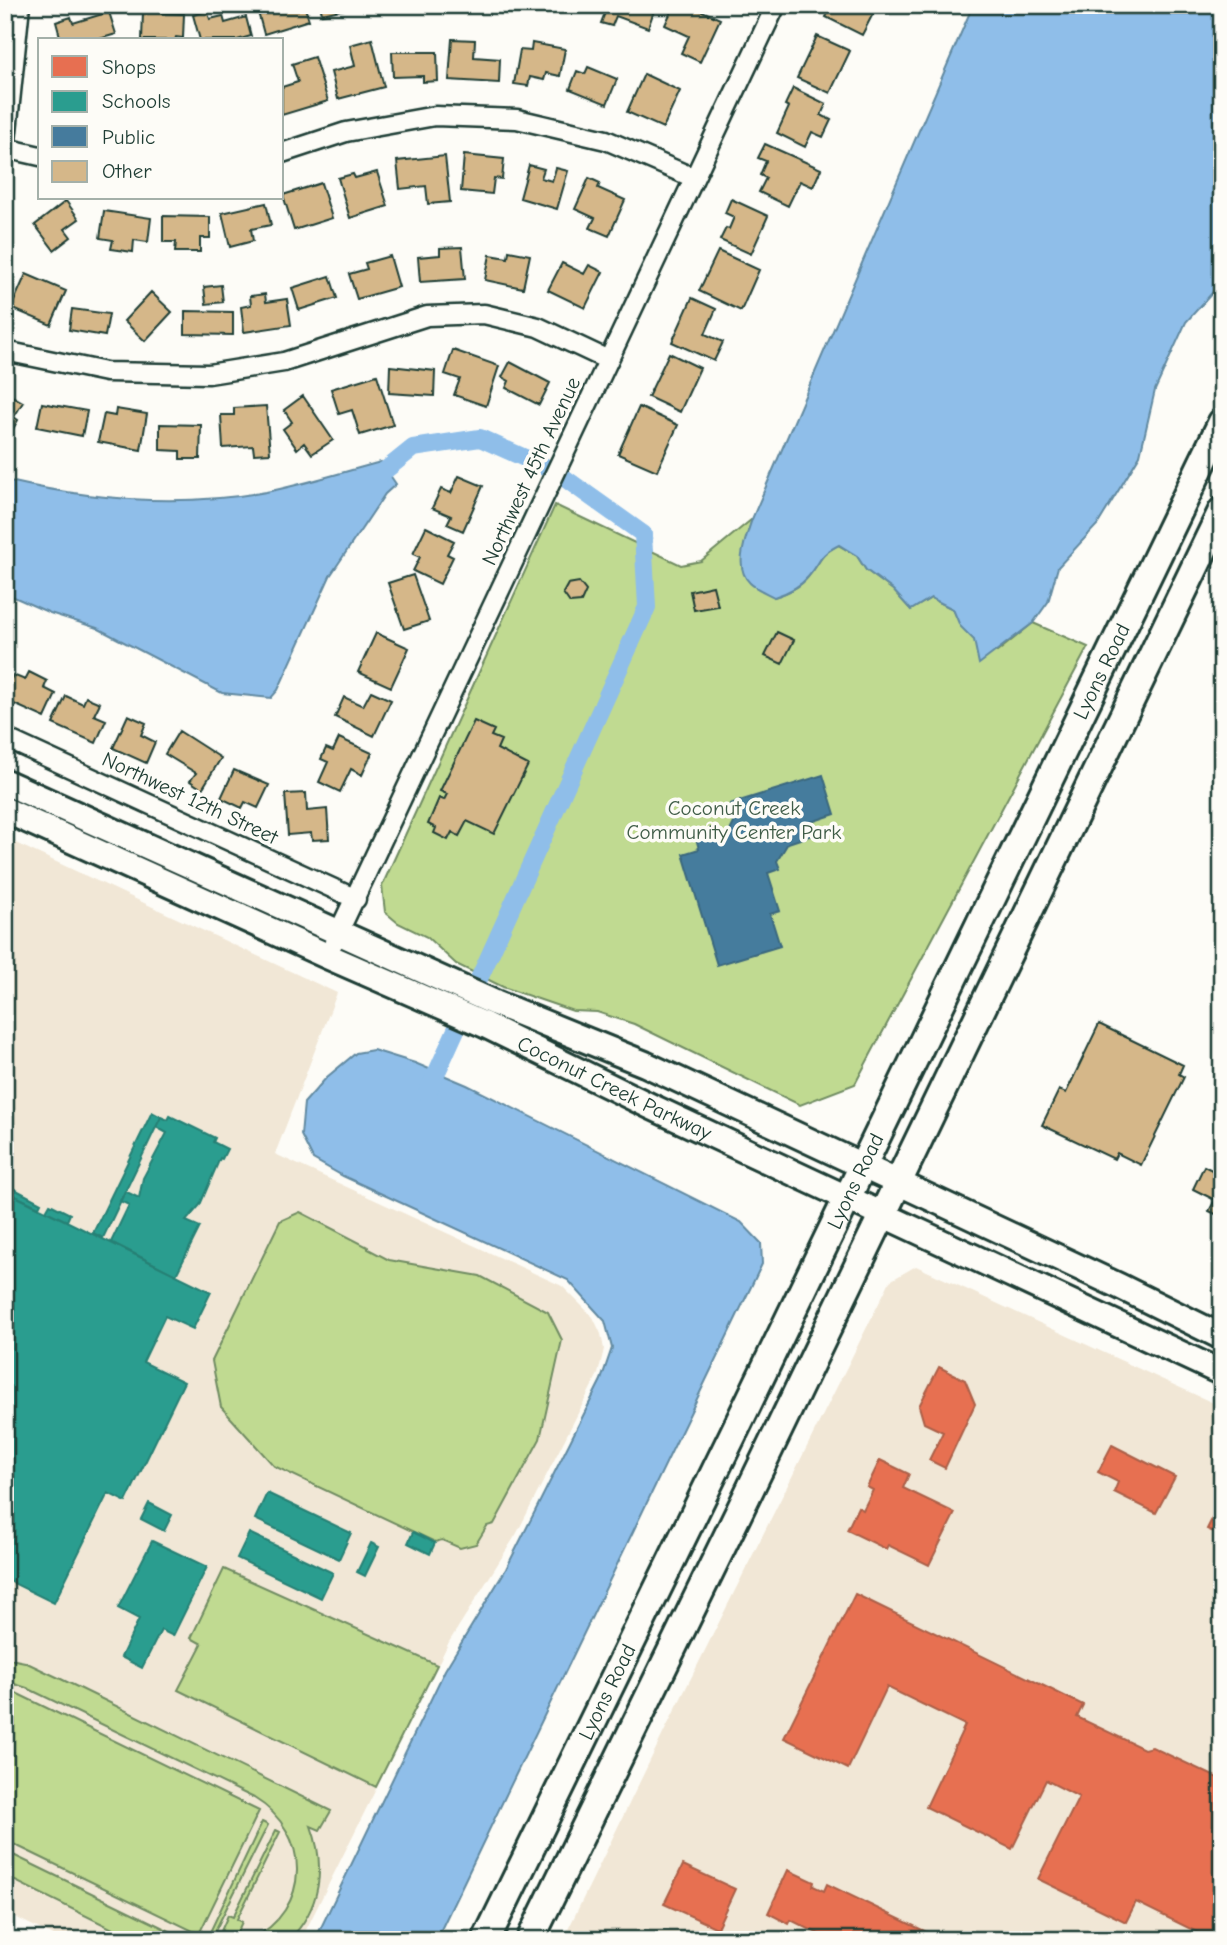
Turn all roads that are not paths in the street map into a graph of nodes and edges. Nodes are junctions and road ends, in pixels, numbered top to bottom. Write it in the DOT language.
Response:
graph roads {
  1 [pos="20,5"];
  2 [pos="776,5"];
  3 [pos="5,149"];
  4 [pos="284,152"];
  5 [pos="38,156"];
  6 [pos="694,178"];
  7 [pos="5,351"];
  8 [pos="608,360"];
  9 [pos="1222,422"];
  10 [pos="1222,511"];
  11 [pos="5,738"];
  12 [pos="5,782"];
  13 [pos="5,810"];
  14 [pos="356,898"];
  15 [pos="339,932"];
  16 [pos="327,956"];
  17 [pos="490,1014"];
  18 [pos="863,1166"];
  19 [pos="897,1181"];
  20 [pos="847,1198"];
  21 [pos="882,1214"];
  22 [pos="1222,1337"];
  23 [pos="1222,1373"];
  24 [pos="486,1940"];
  25 [pos="530,1940"];
  1 -- 3 [label="street"];
  2 -- 6 [label="street, Northwest 45th Avenue"];
  3 -- 5 [label="street"];
  4 -- 6 [label="street"];
  6 -- 8 [label="street, Northwest 45th Avenue"];
  7 -- 8 [label="street"];
  8 -- 14 [label="street, Northwest 45th Avenue"];
  9 -- 18 [label="main road, Lyons Road"];
  10 -- 19 [label="main road, Lyons Road"];
  11 -- 14 [label="street, Northwest 12th Street"];
  12 -- 15 [label="main road, Coconut Creek Parkway"];
  13 -- 16 [label="main road, Coconut Creek Parkway"];
  14 -- 15 [label="street, Northwest 45th Avenue"];
  15 -- 16 [label="street, Northwest 45th Avenue"];
  15 -- 17 [label="main road, Coconut Creek Parkway"];
  16 -- 17 [label="main road, Coconut Creek Parkway"];
  17 -- 18 [label="main road, Coconut Creek Parkway"];
  17 -- 20 [label="main road, Coconut Creek Parkway"];
  18 -- 19 [label="main road, Coconut Creek Parkway"];
  18 -- 20 [label="main road, Lyons Road"];
  19 -- 21 [label="main road, Lyons Road"];
  19 -- 22 [label="main road, Coconut Creek Parkway"];
  20 -- 21 [label="main road, Coconut Creek Parkway"];
  20 -- 24 [label="main road, Lyons Road"];
  21 -- 23 [label="main road, Coconut Creek Parkway"];
  21 -- 25 [label="main road, Lyons Road"];
}
